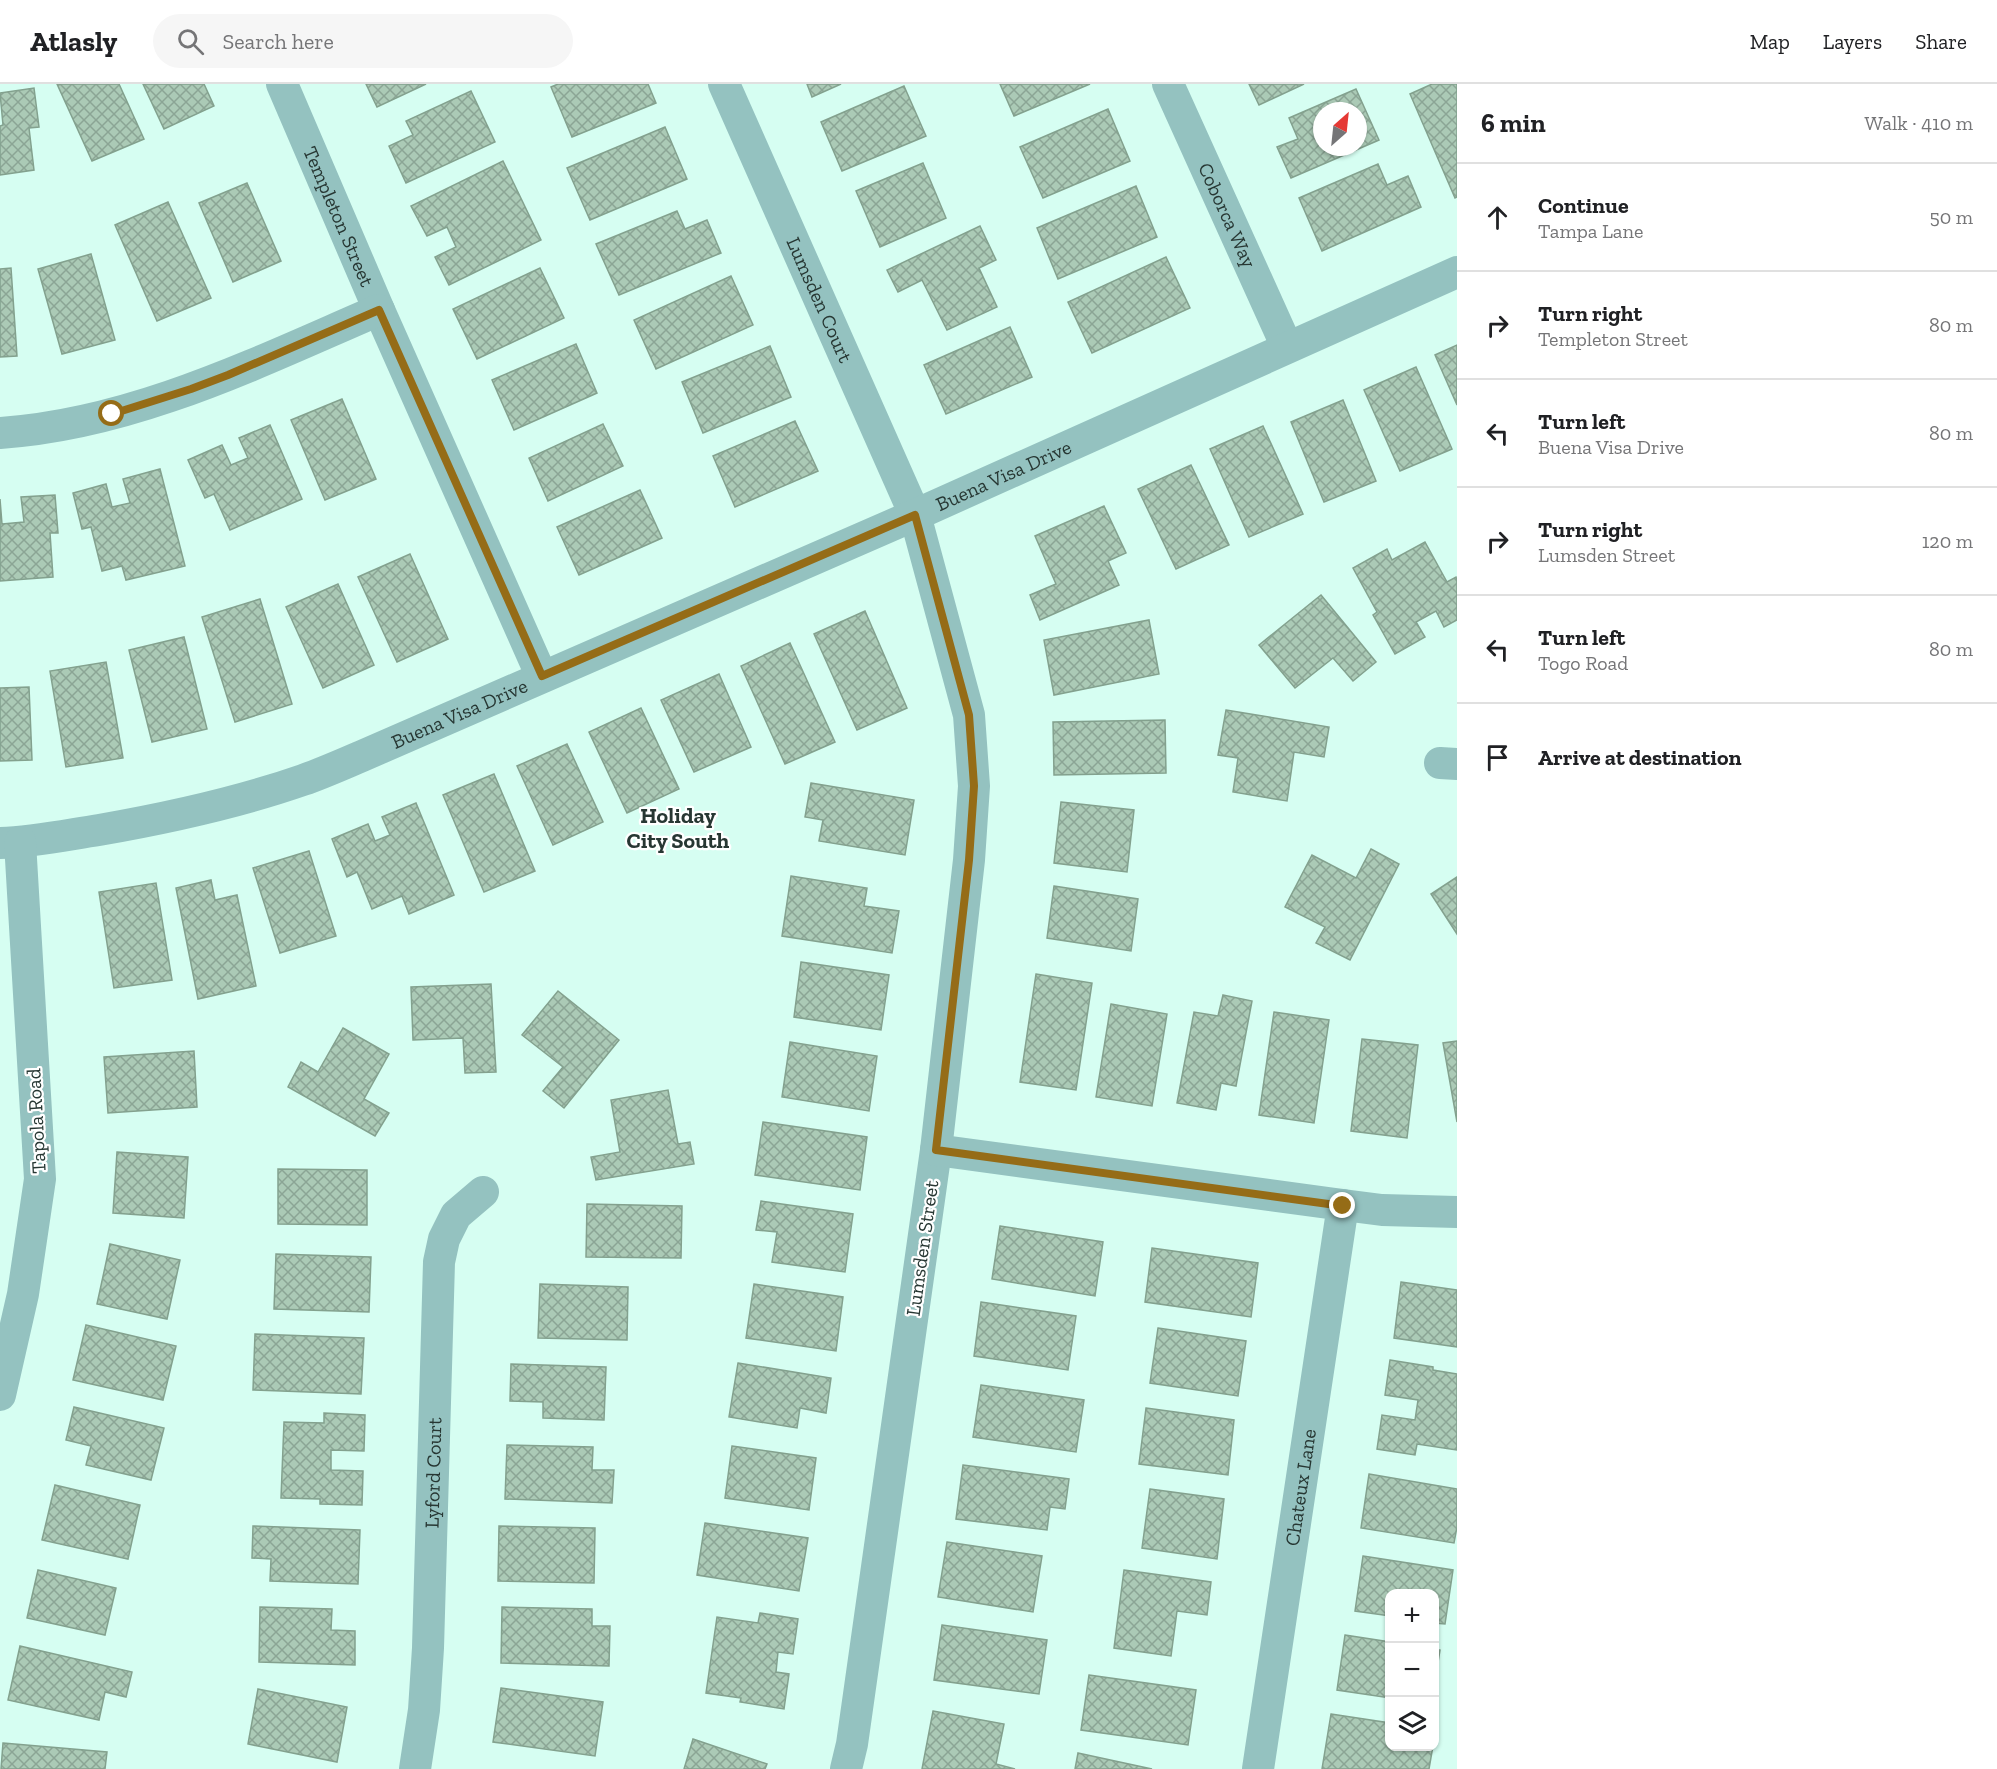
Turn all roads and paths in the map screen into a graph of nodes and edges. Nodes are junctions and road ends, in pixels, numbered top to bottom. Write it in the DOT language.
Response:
graph roads {
  1 [pos="282,84"];
  2 [pos="724,84"];
  3 [pos="1168,84"];
  4 [pos="1457,272"];
  5 [pos="379,310"];
  6 [pos="1287,347"];
  7 [pos="0,433"];
  8 [pos="915,515"];
  9 [pos="542,676"];
  10 [pos="10,842"];
  11 [pos="936,1150"];
  12 [pos="483,1192"];
  13 [pos="1343,1206"];
  14 [pos="1457,1212"];
  15 [pos="0,1395"];
  16 [pos="415,1769"];
  17 [pos="846,1769"];
  18 [pos="1258,1769"];
  1 -- 5 [label="street, Templeton Street"];
  2 -- 8 [label="street, Lumsden Court"];
  3 -- 6 [label="street, Coborca Way"];
  4 -- 6 [label="street, Buena Visa Drive"];
  5 -- 7 [label="street"];
  5 -- 9 [label="street, Templeton Street"];
  6 -- 8 [label="street, Buena Visa Drive"];
  8 -- 9 [label="street, Buena Visa Drive"];
  8 -- 11 [label="street, Lumsden Street"];
  9 -- 10 [label="street, Buena Visa Drive"];
  10 -- 15 [label="street, Tapola Road"];
  11 -- 13 [label="street"];
  11 -- 17 [label="street, Lumsden Street"];
  12 -- 16 [label="street, Lyford Court"];
  13 -- 14 [label="street"];
  13 -- 18 [label="street, Chateux Lane"];
}
